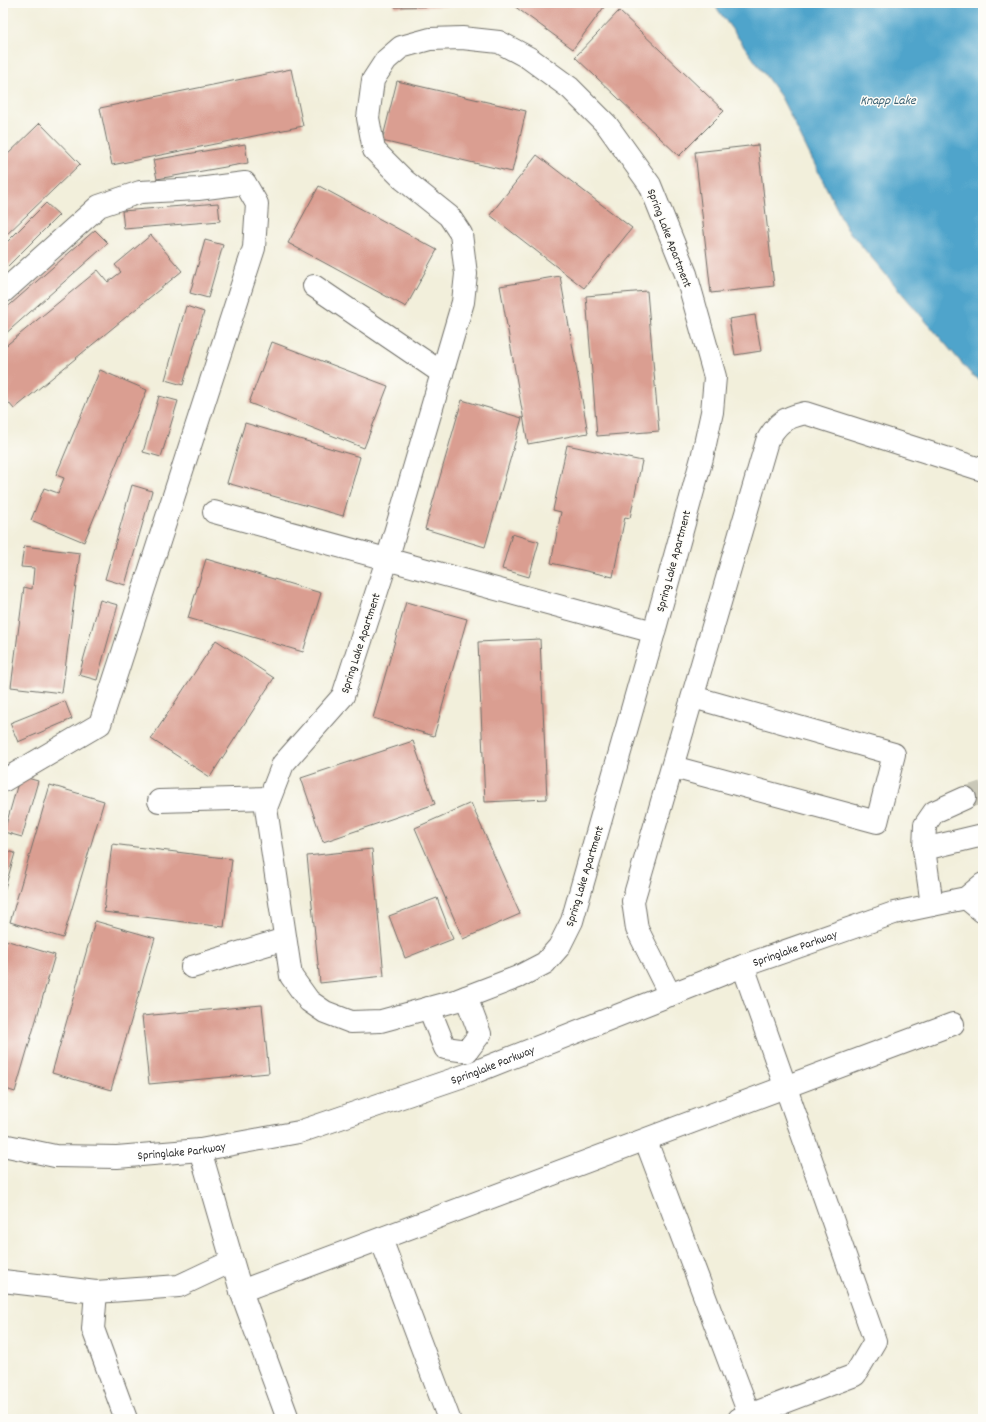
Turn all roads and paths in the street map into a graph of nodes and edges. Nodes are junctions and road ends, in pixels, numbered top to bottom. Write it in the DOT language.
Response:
graph roads {
  1 [pos="314,286"];
  2 [pos="3,292"];
  3 [pos="442,373"];
  4 [pos="983,470"];
  5 [pos="214,512"];
  6 [pos="387,560"];
  7 [pos="654,632"];
  8 [pos="692,697"];
  9 [pos="673,767"];
  10 [pos="4,784"];
  11 [pos="269,798"];
  12 [pos="966,798"];
  13 [pos="159,801"];
  14 [pos="983,835"];
  15 [pos="924,849"];
  16 [pos="983,884"];
  17 [pos="966,898"];
  18 [pos="932,905"];
  19 [pos="983,912"];
  20 [pos="285,939"];
  21 [pos="744,966"];
  22 [pos="192,967"];
  23 [pos="670,995"];
  24 [pos="466,997"];
  25 [pos="429,1008"];
  26 [pos="953,1024"];
  27 [pos="467,1051"];
  28 [pos="476,1072"];
  29 [pos="786,1087"];
  30 [pos="646,1140"];
  31 [pos="3,1145"];
  32 [pos="200,1150"];
  33 [pos="381,1239"];
  34 [pos="232,1260"];
  35 [pos="3,1281"];
  36 [pos="96,1292"];
  37 [pos="241,1292"];
  38 [pos="746,1418"];
  39 [pos="126,1419"];
  40 [pos="288,1419"];
  41 [pos="449,1419"];
  1 -- 3 [label="street"];
  2 -- 10 [label="street"];
  3 -- 6 [label="street, Spring Lake Apartment"];
  3 -- 7 [label="street, Spring Lake Apartment"];
  4 -- 8 [label="street"];
  5 -- 6 [label="street"];
  6 -- 7 [label="street"];
  6 -- 11 [label="street, Spring Lake Apartment"];
  7 -- 24 [label="street, Spring Lake Apartment"];
  8 -- 9 [label="street"];
  8 -- 9 [label="street"];
  9 -- 23 [label="street"];
  11 -- 13 [label="street"];
  11 -- 20 [label="street, Spring Lake Apartment"];
  12 -- 15 [label="street"];
  14 -- 15 [label="street"];
  15 -- 18 [label="street"];
  16 -- 17 [label="street, Springlake Parkway"];
  17 -- 18 [label="street, Springlake Parkway"];
  17 -- 19 [label="street"];
  18 -- 21 [label="street, Springlake Parkway"];
  20 -- 22 [label="street"];
  20 -- 25 [label="street, Spring Lake Apartment"];
  21 -- 23 [label="street, Springlake Parkway"];
  21 -- 29 [label="street"];
  23 -- 28 [label="street, Springlake Parkway"];
  24 -- 25 [label="street, Spring Lake Apartment"];
  24 -- 27 [label="street"];
  25 -- 27 [label="street"];
  26 -- 29 [label="street"];
  27 -- 28 [label="street"];
  28 -- 32 [label="street, Springlake Parkway"];
  29 -- 30 [label="street"];
  29 -- 38 [label="street"];
  30 -- 33 [label="street"];
  30 -- 38 [label="street"];
  31 -- 32 [label="street, Springlake Parkway"];
  32 -- 34 [label="street"];
  33 -- 37 [label="street"];
  33 -- 41 [label="street"];
  34 -- 36 [label="street"];
  34 -- 37 [label="street"];
  35 -- 36 [label="street"];
  36 -- 39 [label="street"];
  37 -- 40 [label="street"];
}
